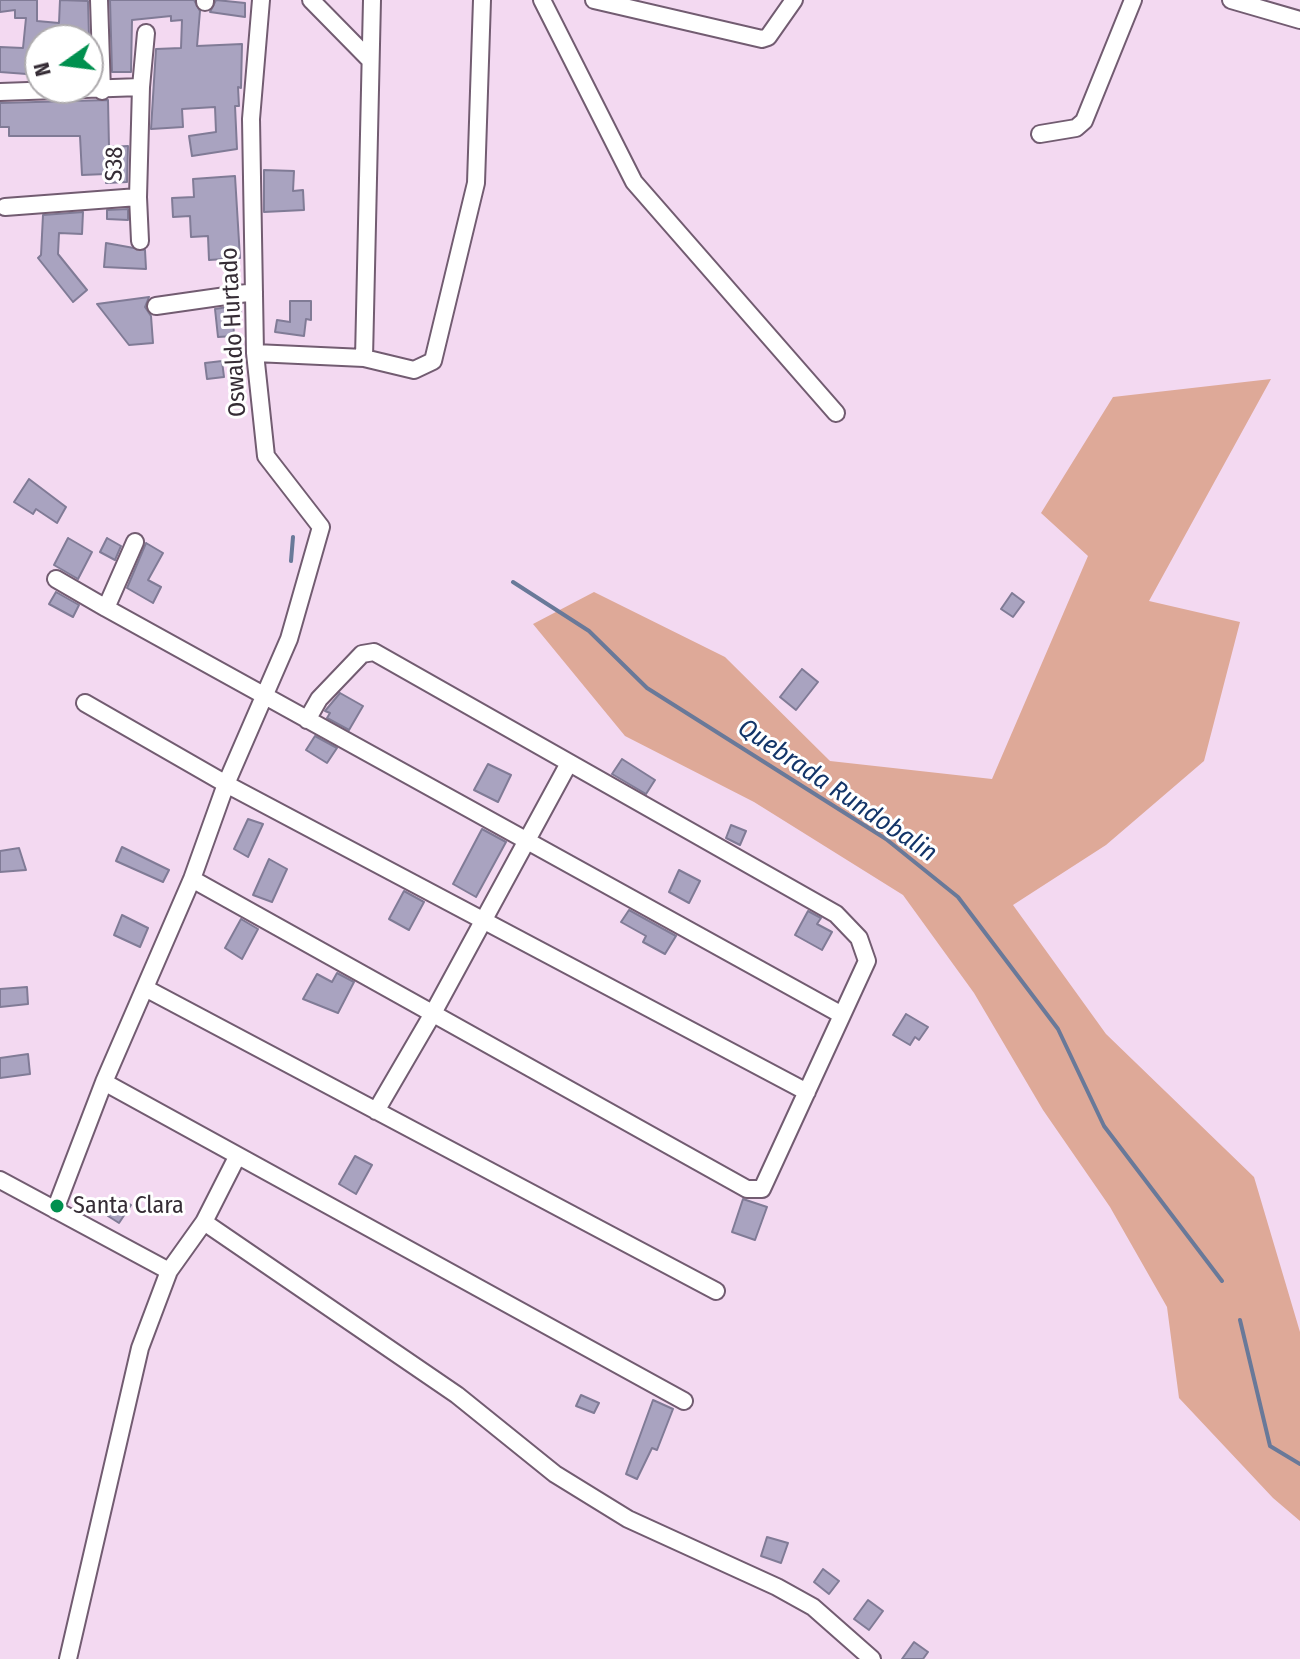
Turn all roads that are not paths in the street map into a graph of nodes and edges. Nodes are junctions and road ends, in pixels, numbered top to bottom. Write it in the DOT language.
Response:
graph roads {
  1 [pos="99,0"];
  2 [pos="261,0"];
  3 [pos="311,0"];
  4 [pos="372,0"];
  5 [pos="482,0"];
  6 [pos="542,0"];
  7 [pos="594,0"];
  8 [pos="794,0"];
  9 [pos="1133,0"];
  10 [pos="1231,0"];
  11 [pos="1300,20"];
  12 [pos="100,24"];
  13 [pos="146,33"];
  14 [pos="370,60"];
  15 [pos="141,87"];
  16 [pos="104,91"];
  17 [pos="0,92"];
  18 [pos="24,92"];
  19 [pos="1040,134"];
  20 [pos="138,197"];
  21 [pos="5,207"];
  22 [pos="140,241"];
  23 [pos="254,292"];
  24 [pos="156,306"];
  25 [pos="255,353"];
  26 [pos="364,358"];
  27 [pos="836,413"];
  28 [pos="135,542"];
  29 [pos="56,579"];
  30 [pos="106,608"];
  31 [pos="264,697"];
  32 [pos="85,703"];
  33 [pos="307,720"];
  34 [pos="569,763"];
  35 [pos="226,784"];
  36 [pos="526,837"];
  37 [pos="192,879"];
  38 [pos="484,917"];
  39 [pos="145,988"];
  40 [pos="432,1015"];
  41 [pos="842,1015"];
  42 [pos="104,1082"];
  43 [pos="807,1092"];
  44 [pos="376,1111"];
  45 [pos="237,1157"];
  46 [pos="0,1180"];
  47 [pos="55,1210"];
  48 [pos="204,1222"];
  49 [pos="169,1271"];
  50 [pos="716,1291"];
  51 [pos="684,1401"];
  52 [pos="68,1659"];
  53 [pos="872,1659"];
  1 -- 12 [label="street"];
  2 -- 23 [label="street, Oswaldo Hurtado"];
  3 -- 14 [label="street"];
  4 -- 14 [label="street"];
  5 -- 26 [label="street"];
  6 -- 27 [label="street"];
  7 -- 8 [label="street"];
  9 -- 19 [label="street"];
  10 -- 11 [label="street"];
  13 -- 15 [label="street, S38"];
  14 -- 26 [label="street"];
  15 -- 16 [label="street"];
  15 -- 20 [label="street, S38"];
  17 -- 18 [label="street"];
  20 -- 21 [label="street, S38"];
  20 -- 22 [label="street"];
  23 -- 24 [label="street"];
  23 -- 25 [label="street, Oswaldo Hurtado"];
  25 -- 26 [label="street"];
  25 -- 31 [label="street, Oswaldo Hurtado"];
  28 -- 30 [label="street"];
  29 -- 30 [label="street"];
  30 -- 31 [label="street"];
  31 -- 33 [label="street"];
  31 -- 35 [label="street, Oswaldo Hurtado"];
  32 -- 35 [label="street"];
  33 -- 34 [label="street"];
  33 -- 36 [label="street"];
  34 -- 36 [label="street"];
  34 -- 41 [label="street"];
  35 -- 37 [label="street, Oswaldo Hurtado"];
  35 -- 38 [label="street"];
  36 -- 38 [label="street"];
  36 -- 41 [label="street"];
  37 -- 39 [label="street, Oswaldo Hurtado"];
  37 -- 40 [label="street"];
  38 -- 40 [label="street"];
  38 -- 43 [label="street"];
  39 -- 42 [label="street, Oswaldo Hurtado"];
  39 -- 44 [label="street"];
  40 -- 43 [label="street"];
  40 -- 44 [label="street"];
  41 -- 43 [label="street"];
  42 -- 45 [label="street"];
  42 -- 47 [label="street, Oswaldo Hurtado"];
  44 -- 50 [label="street"];
  45 -- 48 [label="street"];
  45 -- 51 [label="street"];
  46 -- 47 [label="street"];
  47 -- 49 [label="street"];
  48 -- 49 [label="street"];
  48 -- 53 [label="street"];
  49 -- 52 [label="street"];
}
